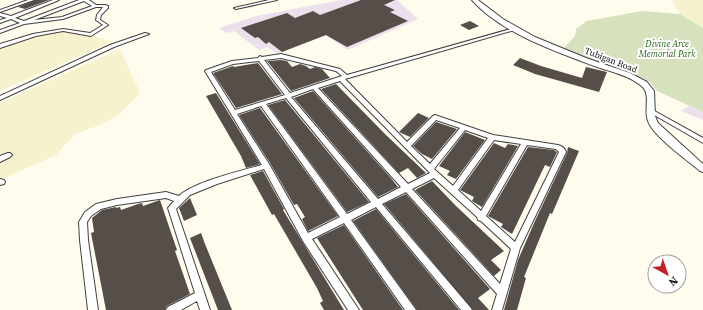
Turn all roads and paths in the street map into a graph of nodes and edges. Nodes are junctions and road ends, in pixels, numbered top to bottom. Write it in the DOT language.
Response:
graph roads {
  1 [pos="15,0"];
  2 [pos="32,0"];
  3 [pos="57,0"];
  4 [pos="85,0"];
  5 [pos="275,0"];
  6 [pos="475,0"];
  7 [pos="95,6"];
  8 [pos="13,7"];
  9 [pos="236,8"];
  10 [pos="0,13"];
  11 [pos="10,18"];
  12 [pos="0,22"];
  13 [pos="23,23"];
  14 [pos="516,29"];
  15 [pos="0,32"];
  16 [pos="147,34"];
  17 [pos="0,46"];
  18 [pos="260,58"];
  19 [pos="344,78"];
  20 [pos="314,87"];
  21 [pos="288,96"];
  22 [pos="0,98"];
  23 [pos="263,104"];
  24 [pos="651,111"];
  25 [pos="233,114"];
  26 [pos="463,128"];
  27 [pos="492,136"];
  28 [pos="703,141"];
  29 [pos="525,142"];
  30 [pos="407,146"];
  31 [pos="8,155"];
  32 [pos="0,159"];
  33 [pos="266,166"];
  34 [pos="703,169"];
  35 [pos="432,171"];
  36 [pos="406,188"];
  37 [pos="454,190"];
  38 [pos="180,200"];
  39 [pos="378,202"];
  40 [pos="481,218"];
  41 [pos="344,219"];
  42 [pos="306,238"];
  43 [pos="516,248"];
  44 [pos="502,292"];
  45 [pos="200,295"];
  46 [pos="94,310"];
  47 [pos="171,310"];
  48 [pos="205,310"];
  49 [pos="354,310"];
  50 [pos="411,310"];
  51 [pos="467,310"];
  52 [pos="497,310"];
  1 -- 8 [label="street"];
  2 -- 8 [label="street"];
  3 -- 11 [label="street"];
  4 -- 7 [label="street"];
  4 -- 13 [label="street"];
  5 -- 9 [label="street"];
  6 -- 14 [label="street, Tubigan Road"];
  7 -- 13 [label="street"];
  7 -- 17 [label="street"];
  8 -- 10 [label="street"];
  10 -- 11 [label="street"];
  11 -- 12 [label="street"];
  11 -- 13 [label="street"];
  13 -- 15 [label="street"];
  14 -- 19 [label="street"];
  14 -- 24 [label="street, Tubigan Road"];
  16 -- 22 [label="street"];
  18 -- 19 [label="street"];
  18 -- 21 [label="street"];
  18 -- 25 [label="street"];
  19 -- 20 [label="street"];
  19 -- 30 [label="street"];
  20 -- 21 [label="street"];
  20 -- 36 [label="street"];
  21 -- 23 [label="street"];
  21 -- 39 [label="street"];
  23 -- 25 [label="street"];
  23 -- 41 [label="street"];
  24 -- 28 [label="street"];
  24 -- 34 [label="street, Tubigan Road"];
  25 -- 33 [label="street"];
  26 -- 27 [label="street"];
  26 -- 30 [label="street"];
  26 -- 35 [label="street"];
  27 -- 29 [label="street"];
  27 -- 37 [label="street"];
  29 -- 40 [label="street"];
  29 -- 43 [label="street"];
  30 -- 35 [label="street"];
  31 -- 32 [label="street"];
  33 -- 38 [label="street"];
  33 -- 42 [label="street"];
  35 -- 36 [label="street"];
  35 -- 37 [label="street"];
  36 -- 39 [label="street"];
  36 -- 44 [label="street"];
  37 -- 40 [label="street"];
  38 -- 45 [label="street"];
  38 -- 46 [label="street"];
  39 -- 41 [label="street"];
  39 -- 51 [label="street"];
  40 -- 43 [label="street"];
  41 -- 42 [label="street"];
  41 -- 50 [label="street"];
  42 -- 49 [label="street"];
  43 -- 44 [label="street"];
  44 -- 52 [label="street"];
  45 -- 47 [label="street"];
  45 -- 48 [label="street"];
}
